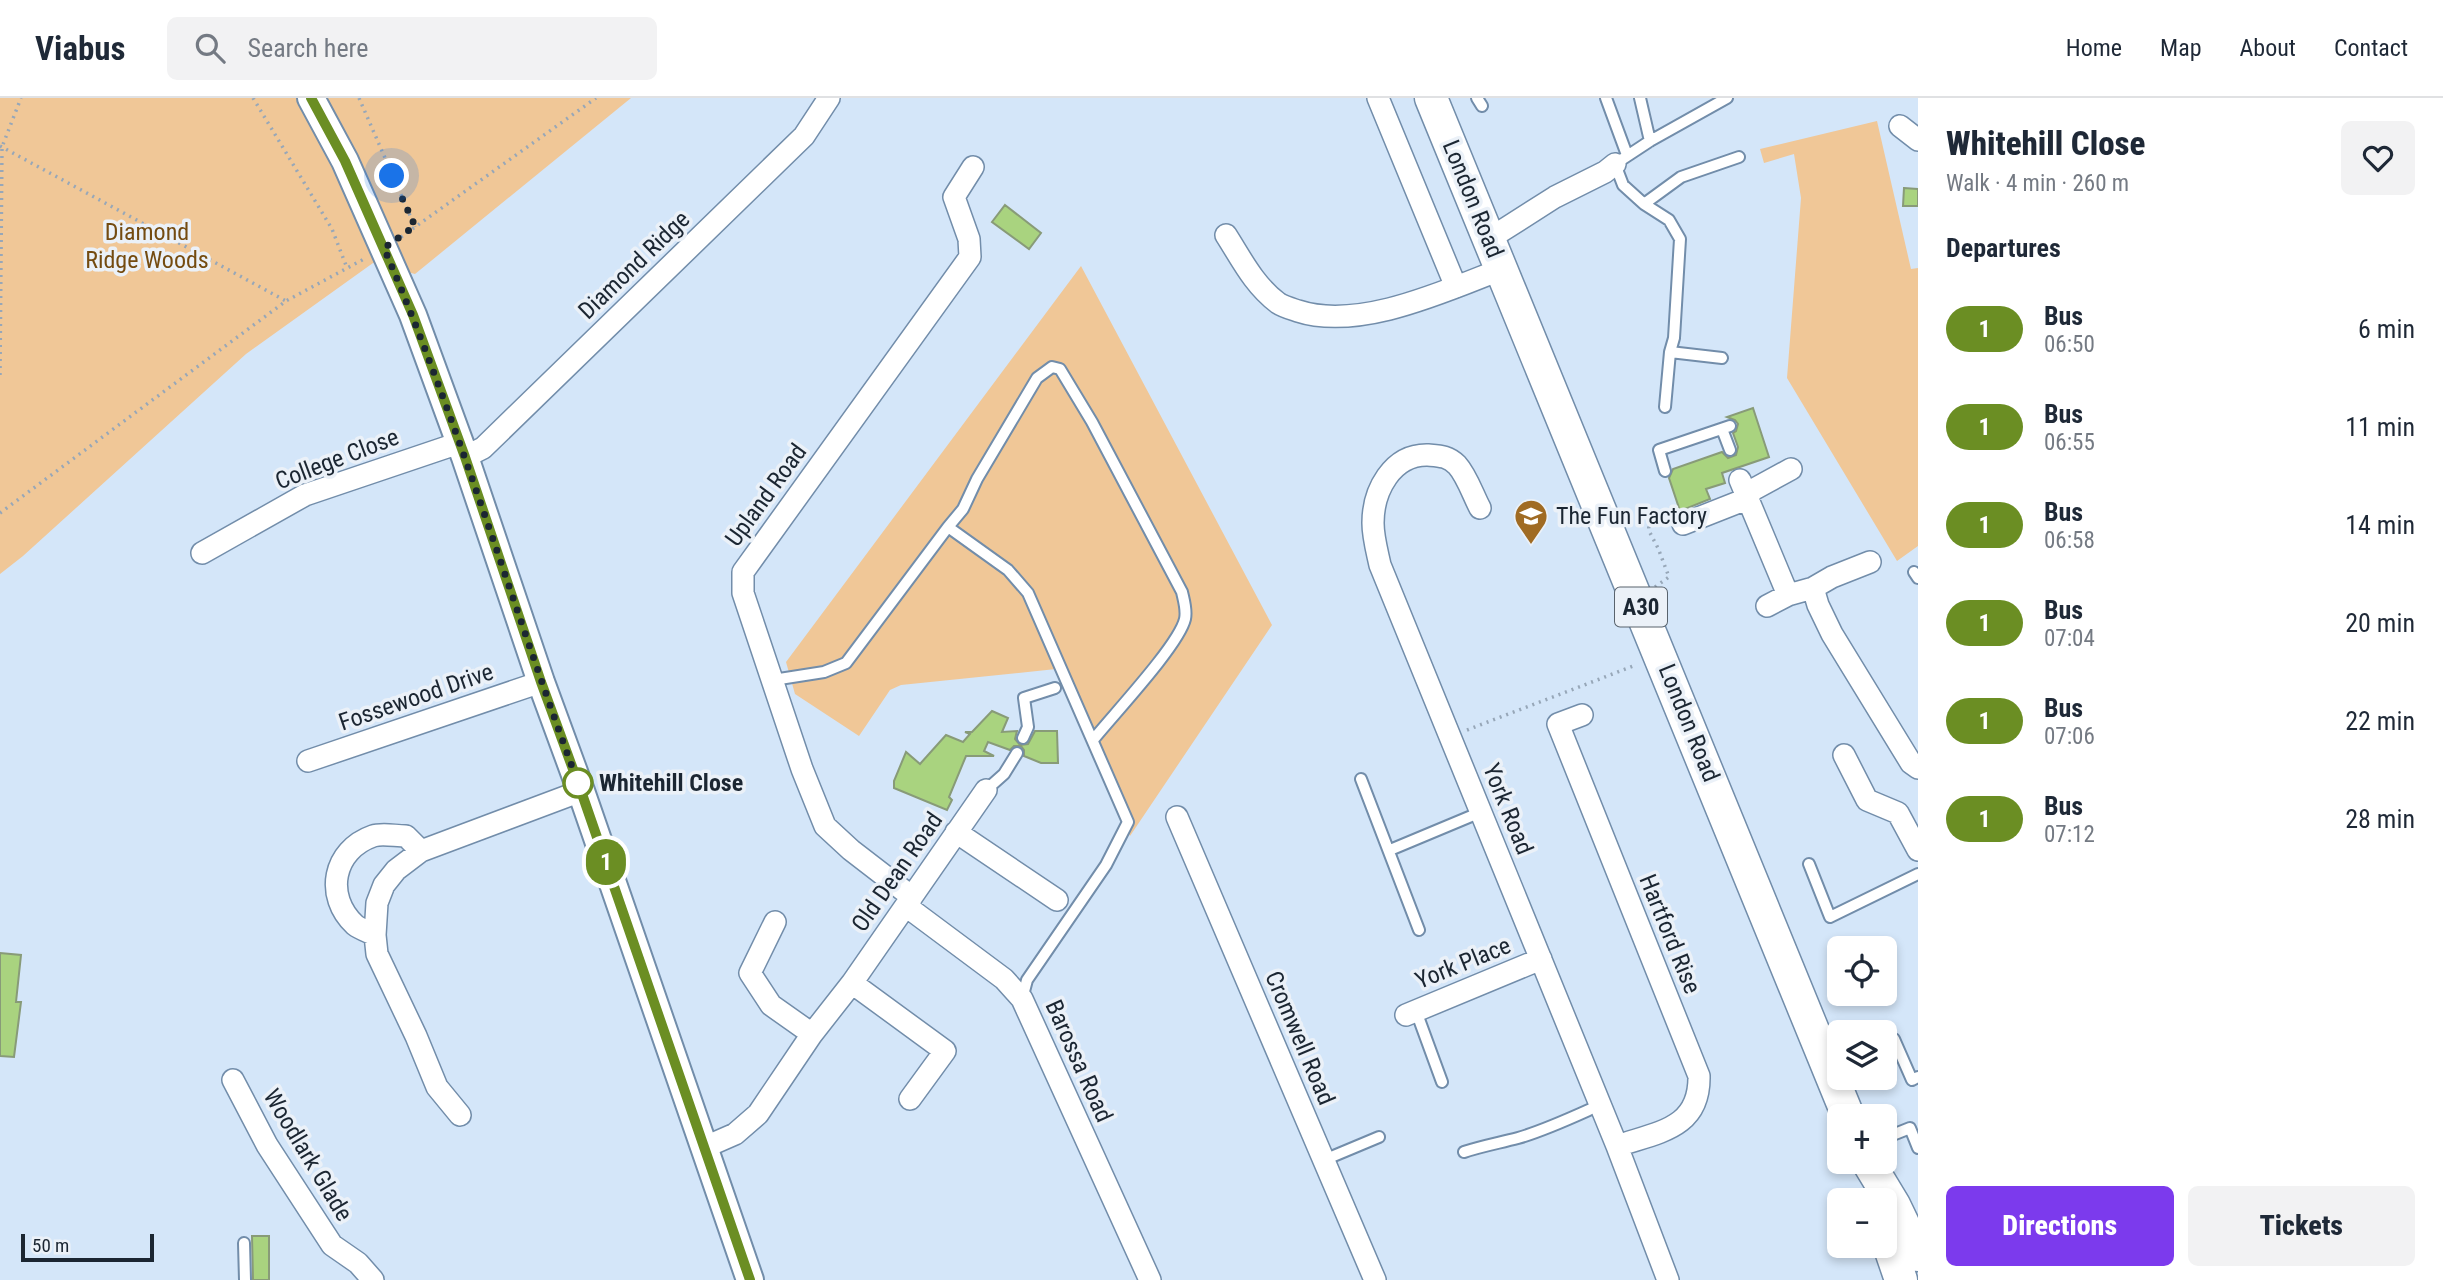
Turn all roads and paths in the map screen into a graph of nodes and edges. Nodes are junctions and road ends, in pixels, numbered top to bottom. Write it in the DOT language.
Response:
graph roads {
  1 [pos="22,98"];
  2 [pos="253,98"];
  3 [pos="311,98"];
  4 [pos="359,98"];
  5 [pos="596,98"];
  6 [pos="829,98"];
  7 [pos="1378,98"];
  8 [pos="1606,98"];
  9 [pos="1640,98"];
  10 [pos="1727,98"];
  11 [pos="1436,102"];
  12 [pos="1899,126"];
  13 [pos="1918,140"];
  14 [pos="1650,141"];
  15 [pos="1,146"];
  16 [pos="1739,157"];
  17 [pos="1621,160"];
  18 [pos="973,167"];
  19 [pos="1644,204"];
  20 [pos="415,226"];
  21 [pos="1226,235"];
  22 [pos="1489,239"];
  23 [pos="384,248"];
  24 [pos="347,268"];
  25 [pos="1502,269"];
  26 [pos="1455,287"];
  27 [pos="286,301"];
  28 [pos="1670,352"];
  29 [pos="1722,358"];
  30 [pos="0,375"];
  31 [pos="1665,407"];
  32 [pos="462,450"];
  33 [pos="1730,450"];
  34 [pos="1791,469"];
  35 [pos="1665,471"];
  36 [pos="1743,485"];
  37 [pos="1480,509"];
  38 [pos="0,513"];
  39 [pos="1683,524"];
  40 [pos="948,527"];
  41 [pos="202,554"];
  42 [pos="1870,562"];
  43 [pos="1813,589"];
  44 [pos="1650,590"];
  45 [pos="1788,595"];
  46 [pos="1767,606"];
  47 [pos="1661,656"];
  48 [pos="773,680"];
  49 [pos="541,682"];
  50 [pos="1055,688"];
  51 [pos="1582,715"];
  52 [pos="1450,736"];
  53 [pos="1023,738"];
  54 [pos="1093,740"];
  55 [pos="1017,753"];
  56 [pos="1844,755"];
  57 [pos="308,761"];
  58 [pos="1918,768"];
  59 [pos="1361,779"];
  60 [pos="986,790"];
  61 [pos="581,791"];
  62 [pos="1481,812"];
  63 [pos="1177,817"];
  64 [pos="956,832"];
  65 [pos="1390,850"];
  66 [pos="1918,850"];
  67 [pos="421,851"];
  68 [pos="1809,864"];
  69 [pos="1918,874"];
  70 [pos="1057,900"];
  71 [pos="909,902"];
  72 [pos="775,922"];
  73 [pos="1419,930"];
  74 [pos="375,935"];
  75 [pos="1541,959"];
  76 [pos="852,983"];
  77 [pos="1023,999"];
  78 [pos="1411,1013"];
  79 [pos="812,1034"];
  80 [pos="1897,1046"];
  81 [pos="1918,1077"];
  82 [pos="233,1080"];
  83 [pos="1442,1082"];
  84 [pos="910,1099"];
  85 [pos="1843,1104"];
  86 [pos="1600,1105"];
  87 [pos="460,1115"];
  88 [pos="1897,1133"];
  89 [pos="1379,1137"];
  90 [pos="1617,1146"];
  91 [pos="704,1148"];
  92 [pos="1918,1148"];
  93 [pos="1464,1152"];
  94 [pos="1324,1160"];
  95 [pos="1874,1174"];
  96 [pos="244,1243"];
  97 [pos="1918,1255"];
  98 [pos="1894,1258"];
  99 [pos="245,1280"];
  100 [pos="373,1280"];
  101 [pos="750,1280"];
  102 [pos="1150,1280"];
  103 [pos="1375,1280"];
  104 [pos="1668,1280"];
  105 [pos="1901,1280"];
  1 -- 15 [label="path"];
  2 -- 24 [label="path"];
  3 -- 23 [label="street"];
  4 -- 20 [label="path"];
  5 -- 20 [label="path"];
  6 -- 32 [label="street, Diamond Ridge"];
  7 -- 26 [label="street, London Road"];
  8 -- 17 [label="lane"];
  9 -- 14 [label="lane"];
  10 -- 14 [label="lane"];
  11 -- 22 [label="main road, London Road / A30"];
  12 -- 13 [label="street"];
  14 -- 17 [label="lane"];
  15 -- 27 [label="path"];
  15 -- 30 [label="path"];
  16 -- 19 [label="lane"];
  17 -- 19 [label="lane"];
  17 -- 22 [label="street"];
  18 -- 48 [label="street, Upland Road"];
  19 -- 28 [label="lane"];
  20 -- 23 [label="path"];
  21 -- 26 [label="street"];
  22 -- 25 [label="main road, London Road / A30"];
  23 -- 24 [label="path"];
  23 -- 32 [label="street"];
  24 -- 27 [label="path"];
  25 -- 26 [label="street"];
  25 -- 47 [label="main road, London Road / A30"];
  27 -- 38 [label="path"];
  28 -- 29 [label="lane"];
  28 -- 31 [label="lane"];
  32 -- 41 [label="street, College Close"];
  32 -- 49 [label="street"];
  33 -- 35 [label="lane"];
  34 -- 36 [label="street"];
  36 -- 39 [label="street"];
  36 -- 45 [label="street"];
  37 -- 52 [label="street, York Road"];
  39 -- 44 [label="path"];
  40 -- 48 [label="lane"];
  40 -- 54 [label="lane"];
  40 -- 54 [label="lane"];
  42 -- 43 [label="street"];
  43 -- 45 [label="street"];
  43 -- 58 [label="street"];
  45 -- 46 [label="street"];
  47 -- 52 [label="path"];
  47 -- 85 [label="main road, London Road / A30"];
  48 -- 71 [label="street, Upland Road"];
  49 -- 57 [label="street, Fossewood Drive"];
  49 -- 61 [label="street"];
  50 -- 53 [label="lane"];
  51 -- 90 [label="street, Hartford Rise"];
  52 -- 62 [label="street, York Road"];
  54 -- 77 [label="lane"];
  55 -- 60 [label="lane"];
  56 -- 66 [label="street"];
  59 -- 65 [label="lane"];
  60 -- 64 [label="street, Old Dean Road"];
  61 -- 67 [label="street"];
  61 -- 91 [label="street"];
  62 -- 65 [label="lane"];
  62 -- 75 [label="street, York Road"];
  63 -- 94 [label="street, Cromwell Road"];
  64 -- 70 [label="street"];
  64 -- 71 [label="street, Old Dean Road"];
  65 -- 73 [label="lane"];
  67 -- 74 [label="street"];
  67 -- 74 [label="street"];
  68 -- 69 [label="lane"];
  71 -- 76 [label="street, Old Dean Road"];
  71 -- 77 [label="street, Barossa Road"];
  72 -- 79 [label="street"];
  74 -- 87 [label="street"];
  75 -- 78 [label="street, York Place"];
  75 -- 86 [label="street, York Road"];
  76 -- 79 [label="street, Old Dean Road"];
  76 -- 84 [label="street"];
  77 -- 102 [label="street, Barossa Road"];
  78 -- 83 [label="lane"];
  79 -- 91 [label="street, Old Dean Road"];
  80 -- 81 [label="lane"];
  82 -- 100 [label="street, Woodlark Glade"];
  86 -- 90 [label="street, York Road"];
  86 -- 93 [label="lane"];
  88 -- 92 [label="lane"];
  89 -- 94 [label="lane"];
  90 -- 104 [label="street, York Road"];
  91 -- 101 [label="street"];
  94 -- 103 [label="street, Cromwell Road"];
  95 -- 97 [label="main road"];
  96 -- 99 [label="lane"];
  98 -- 105 [label="main road"];
}
